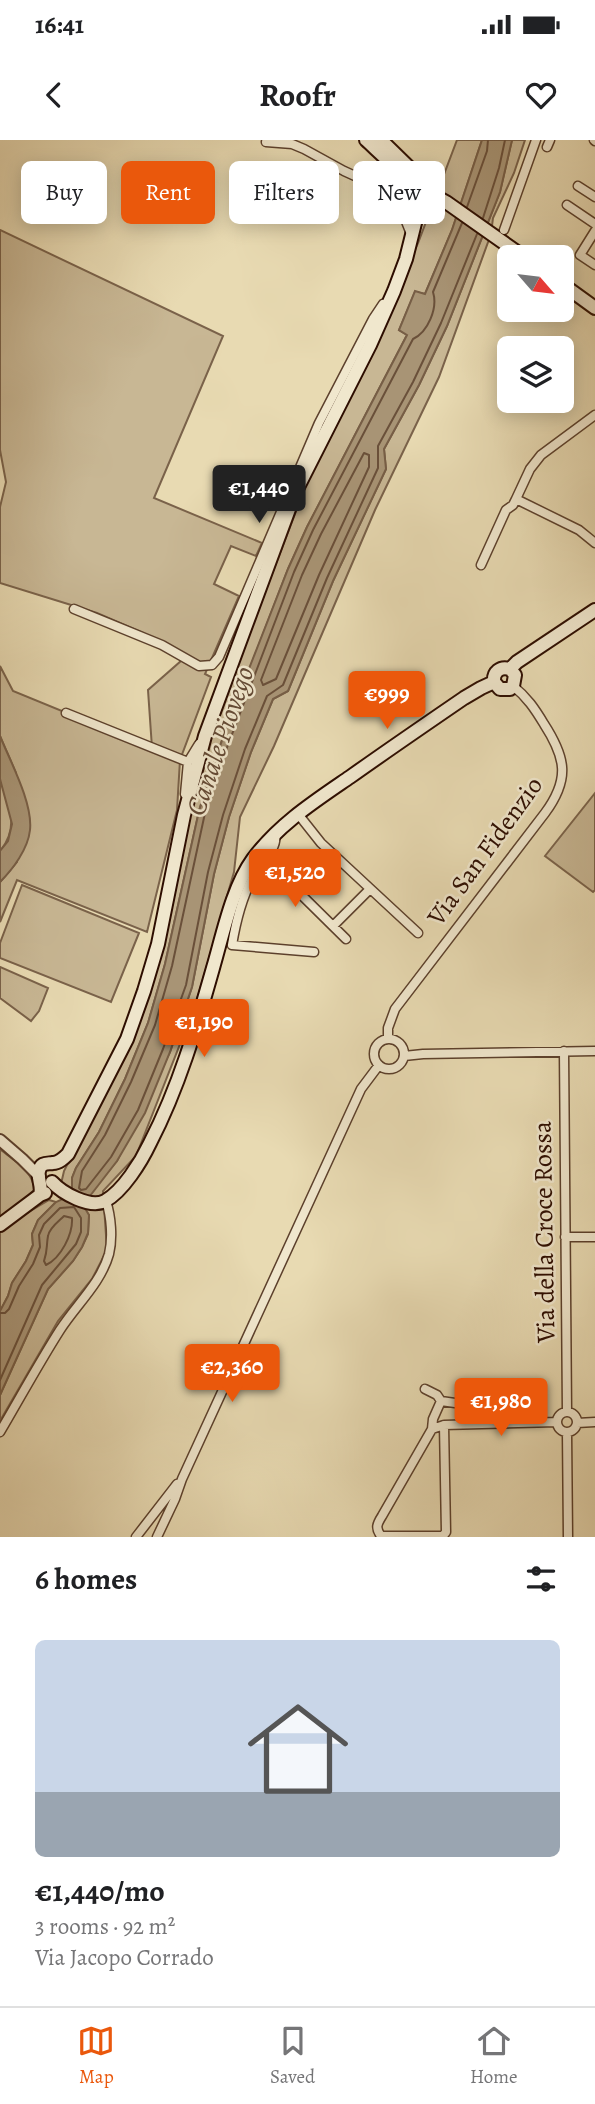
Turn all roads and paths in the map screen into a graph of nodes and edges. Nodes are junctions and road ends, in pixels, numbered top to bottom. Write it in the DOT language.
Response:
graph roads {
  1 [pos="366,140"];
  2 [pos="381,140"];
  3 [pos="536,140"];
  4 [pos="266,142"];
  5 [pos="388,161"];
  6 [pos="402,161"];
  7 [pos="353,175"];
  8 [pos="578,186"];
  9 [pos="595,197"];
  10 [pos="445,201"];
  11 [pos="567,205"];
  12 [pos="407,224"];
  13 [pos="413,224"];
  14 [pos="595,224"];
  15 [pos="595,231"];
  16 [pos="501,234"];
  17 [pos="412,236"];
  18 [pos="512,245"];
  19 [pos="595,265"];
  20 [pos="394,291"];
  21 [pos="574,293"];
  22 [pos="595,308"];
  23 [pos="595,415"];
  24 [pos="516,499"];
  25 [pos="585,535"];
  26 [pos="595,543"];
  27 [pos="595,553"];
  28 [pos="481,565"];
  29 [pos="74,609"];
  30 [pos="595,610"];
  31 [pos="510,669"];
  32 [pos="494,682"];
  33 [pos="513,686"];
  34 [pos="66,713"];
  35 [pos="205,736"];
  36 [pos="188,762"];
  37 [pos="298,814"];
  38 [pos="184,815"];
  39 [pos="275,835"];
  40 [pos="265,859"];
  41 [pos="370,889"];
  42 [pos="333,926"];
  43 [pos="418,933"];
  44 [pos="346,939"];
  45 [pos="314,952"];
  46 [pos="388,1038"];
  47 [pos="564,1051"];
  48 [pos="595,1051"];
  49 [pos="404,1056"];
  50 [pos="379,1065"];
  51 [pos="0,1140"];
  52 [pos="45,1179"];
  53 [pos="106,1201"];
  54 [pos="0,1225"];
  55 [pos="565,1237"];
  56 [pos="595,1237"];
  57 [pos="425,1389"];
  58 [pos="441,1401"];
  59 [pos="461,1404"];
  60 [pos="567,1412"];
  61 [pos="557,1422"];
  62 [pos="595,1422"];
  63 [pos="576,1423"];
  64 [pos="444,1425"];
  65 [pos="432,1429"];
  66 [pos="0,1432"];
  67 [pos="567,1432"];
  68 [pos="181,1479"];
  69 [pos="136,1537"];
  70 [pos="157,1537"];
  71 [pos="568,1537"];
  1 -- 5 [label="main road"];
  2 -- 6 [label="main road"];
  3 -- 16 [label="street"];
  4 -- 7 [label="street"];
  8 -- 9 [label="street"];
  10 -- 16 [label="main road"];
  11 -- 14 [label="street"];
  12 -- 17 [label="street"];
  13 -- 17 [label="main road"];
  15 -- 19 [label="street"];
  16 -- 18 [label="main road"];
  17 -- 20 [label="main road"];
  20 -- 29 [label="street"];
  20 -- 35 [label="main road"];
  21 -- 22 [label="main road"];
  23 -- 24 [label="street"];
  24 -- 25 [label="street"];
  24 -- 28 [label="street"];
  25 -- 26 [label="street"];
  25 -- 27 [label="street"];
  30 -- 31 [label="main road"];
  31 -- 32 [label="main road"];
  31 -- 33 [label="main road"];
  32 -- 33 [label="main road"];
  32 -- 37 [label="main road"];
  33 -- 46 [label="street, Via San Fidenzio"];
  34 -- 36 [label="street"];
  35 -- 36 [label="street"];
  35 -- 38 [label="main road"];
  36 -- 38 [label="street"];
  37 -- 39 [label="main road"];
  37 -- 41 [label="street"];
  38 -- 52 [label="main road"];
  39 -- 40 [label="street"];
  39 -- 53 [label="main road"];
  40 -- 42 [label="street"];
  40 -- 45 [label="street"];
  41 -- 42 [label="street"];
  41 -- 43 [label="street"];
  42 -- 44 [label="street"];
  46 -- 49 [label="street"];
  46 -- 50 [label="street, Via San Fidenzio"];
  47 -- 48 [label="street"];
  47 -- 49 [label="street"];
  47 -- 55 [label="street, Via della Croce Rossa"];
  49 -- 50 [label="street"];
  50 -- 68 [label="street"];
  51 -- 52 [label="street"];
  52 -- 53 [label="main road"];
  52 -- 54 [label="main road"];
  53 -- 66 [label="street"];
  55 -- 56 [label="street"];
  55 -- 60 [label="street, Via della Croce Rossa"];
  57 -- 58 [label="street"];
  58 -- 59 [label="street"];
  58 -- 65 [label="street"];
  60 -- 61 [label="street"];
  60 -- 63 [label="street"];
  61 -- 64 [label="street"];
  61 -- 67 [label="street"];
  62 -- 63 [label="street"];
  63 -- 67 [label="street"];
  64 -- 65 [label="street"];
  64 -- 65 [label="street"];
  67 -- 71 [label="street"];
  68 -- 69 [label="street"];
  68 -- 70 [label="street"];
}
